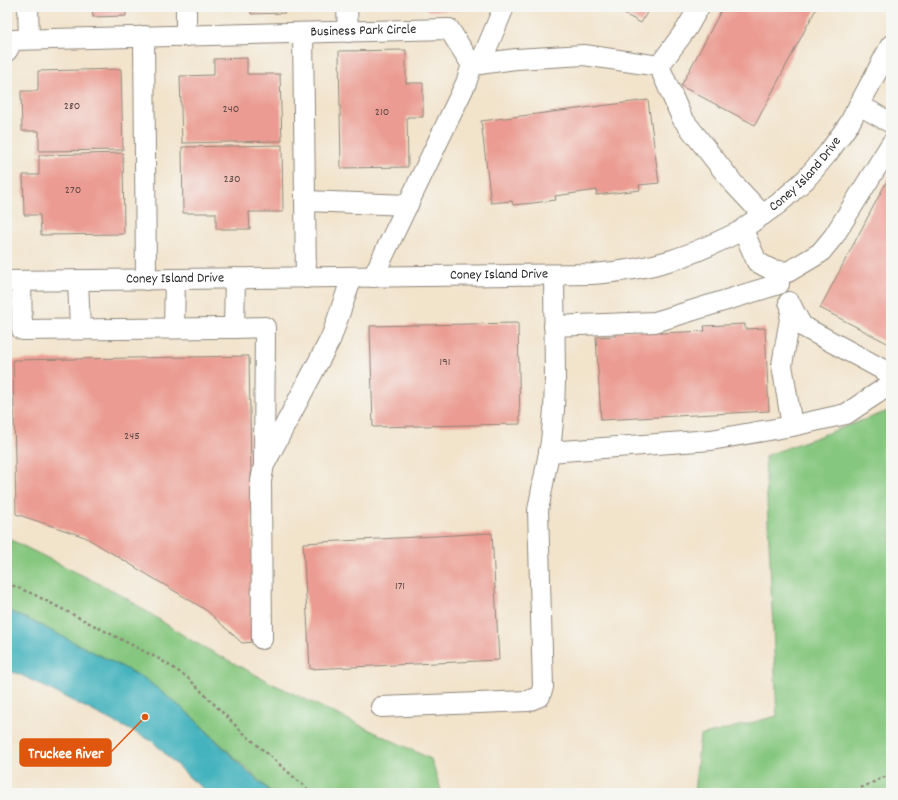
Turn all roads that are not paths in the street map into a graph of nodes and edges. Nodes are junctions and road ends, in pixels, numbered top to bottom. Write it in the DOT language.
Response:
graph roads {
  1 [pos="28,7"];
  2 [pos="186,7"];
  3 [pos="347,7"];
  4 [pos="504,7"];
  5 [pos="699,7"];
  6 [pos="348,32"];
  7 [pos="303,33"];
  8 [pos="144,36"];
  9 [pos="186,36"];
  10 [pos="14,42"];
  11 [pos="891,45"];
  12 [pos="476,65"];
  13 [pos="659,66"];
  14 [pos="859,105"];
  15 [pos="891,123"];
  16 [pos="891,144"];
  17 [pos="306,200"];
  18 [pos="408,206"];
  19 [pos="763,215"];
  20 [pos="743,230"];
  21 [pos="554,275"];
  22 [pos="780,275"];
  23 [pos="352,277"];
  24 [pos="374,277"];
  25 [pos="234,278"];
  26 [pos="306,278"];
  27 [pos="175,279"];
  28 [pos="78,280"];
  29 [pos="146,280"];
  30 [pos="14,281"];
  31 [pos="792,307"];
  32 [pos="554,326"];
  33 [pos="174,328"];
  34 [pos="234,328"];
  35 [pos="80,329"];
  36 [pos="14,330"];
  37 [pos="891,374"];
  38 [pos="891,384"];
  39 [pos="792,426"];
  40 [pos="549,452"];
  41 [pos="264,465"];
  42 [pos="262,639"];
  43 [pos="381,707"];
  1 -- 10 [label="street"];
  2 -- 9 [label="street"];
  3 -- 6 [label="street"];
  4 -- 12 [label="street"];
  5 -- 13 [label="street"];
  6 -- 7 [label="street, Business Park Circle"];
  6 -- 12 [label="street, Business Park Circle"];
  7 -- 9 [label="street, Business Park Circle"];
  7 -- 17 [label="street"];
  8 -- 9 [label="street, Business Park Circle"];
  8 -- 10 [label="street, Business Park Circle"];
  8 -- 29 [label="street"];
  11 -- 14 [label="street, Coney Island Drive"];
  12 -- 13 [label="street"];
  12 -- 18 [label="street"];
  13 -- 19 [label="street"];
  14 -- 15 [label="street"];
  14 -- 19 [label="street, Coney Island Drive"];
  16 -- 22 [label="street"];
  17 -- 18 [label="street"];
  17 -- 26 [label="street"];
  18 -- 24 [label="street"];
  19 -- 20 [label="street, Coney Island Drive"];
  20 -- 21 [label="street, Coney Island Drive"];
  20 -- 22 [label="street"];
  21 -- 24 [label="street, Coney Island Drive"];
  21 -- 32 [label="street"];
  22 -- 31 [label="street"];
  22 -- 32 [label="street"];
  23 -- 24 [label="street, Coney Island Drive"];
  23 -- 26 [label="street, Coney Island Drive"];
  23 -- 41 [label="street"];
  25 -- 26 [label="street, Coney Island Drive"];
  25 -- 27 [label="street, Coney Island Drive"];
  25 -- 34 [label="street"];
  27 -- 29 [label="street, Coney Island Drive"];
  27 -- 33 [label="street"];
  28 -- 29 [label="street, Coney Island Drive"];
  28 -- 30 [label="street, Coney Island Drive"];
  28 -- 35 [label="street"];
  30 -- 36 [label="street"];
  31 -- 37 [label="street"];
  31 -- 39 [label="street"];
  32 -- 40 [label="street"];
  33 -- 34 [label="street"];
  33 -- 35 [label="street"];
  34 -- 41 [label="street"];
  35 -- 36 [label="street"];
  38 -- 39 [label="street"];
  39 -- 40 [label="street"];
  40 -- 43 [label="street"];
  41 -- 42 [label="street"];
}
